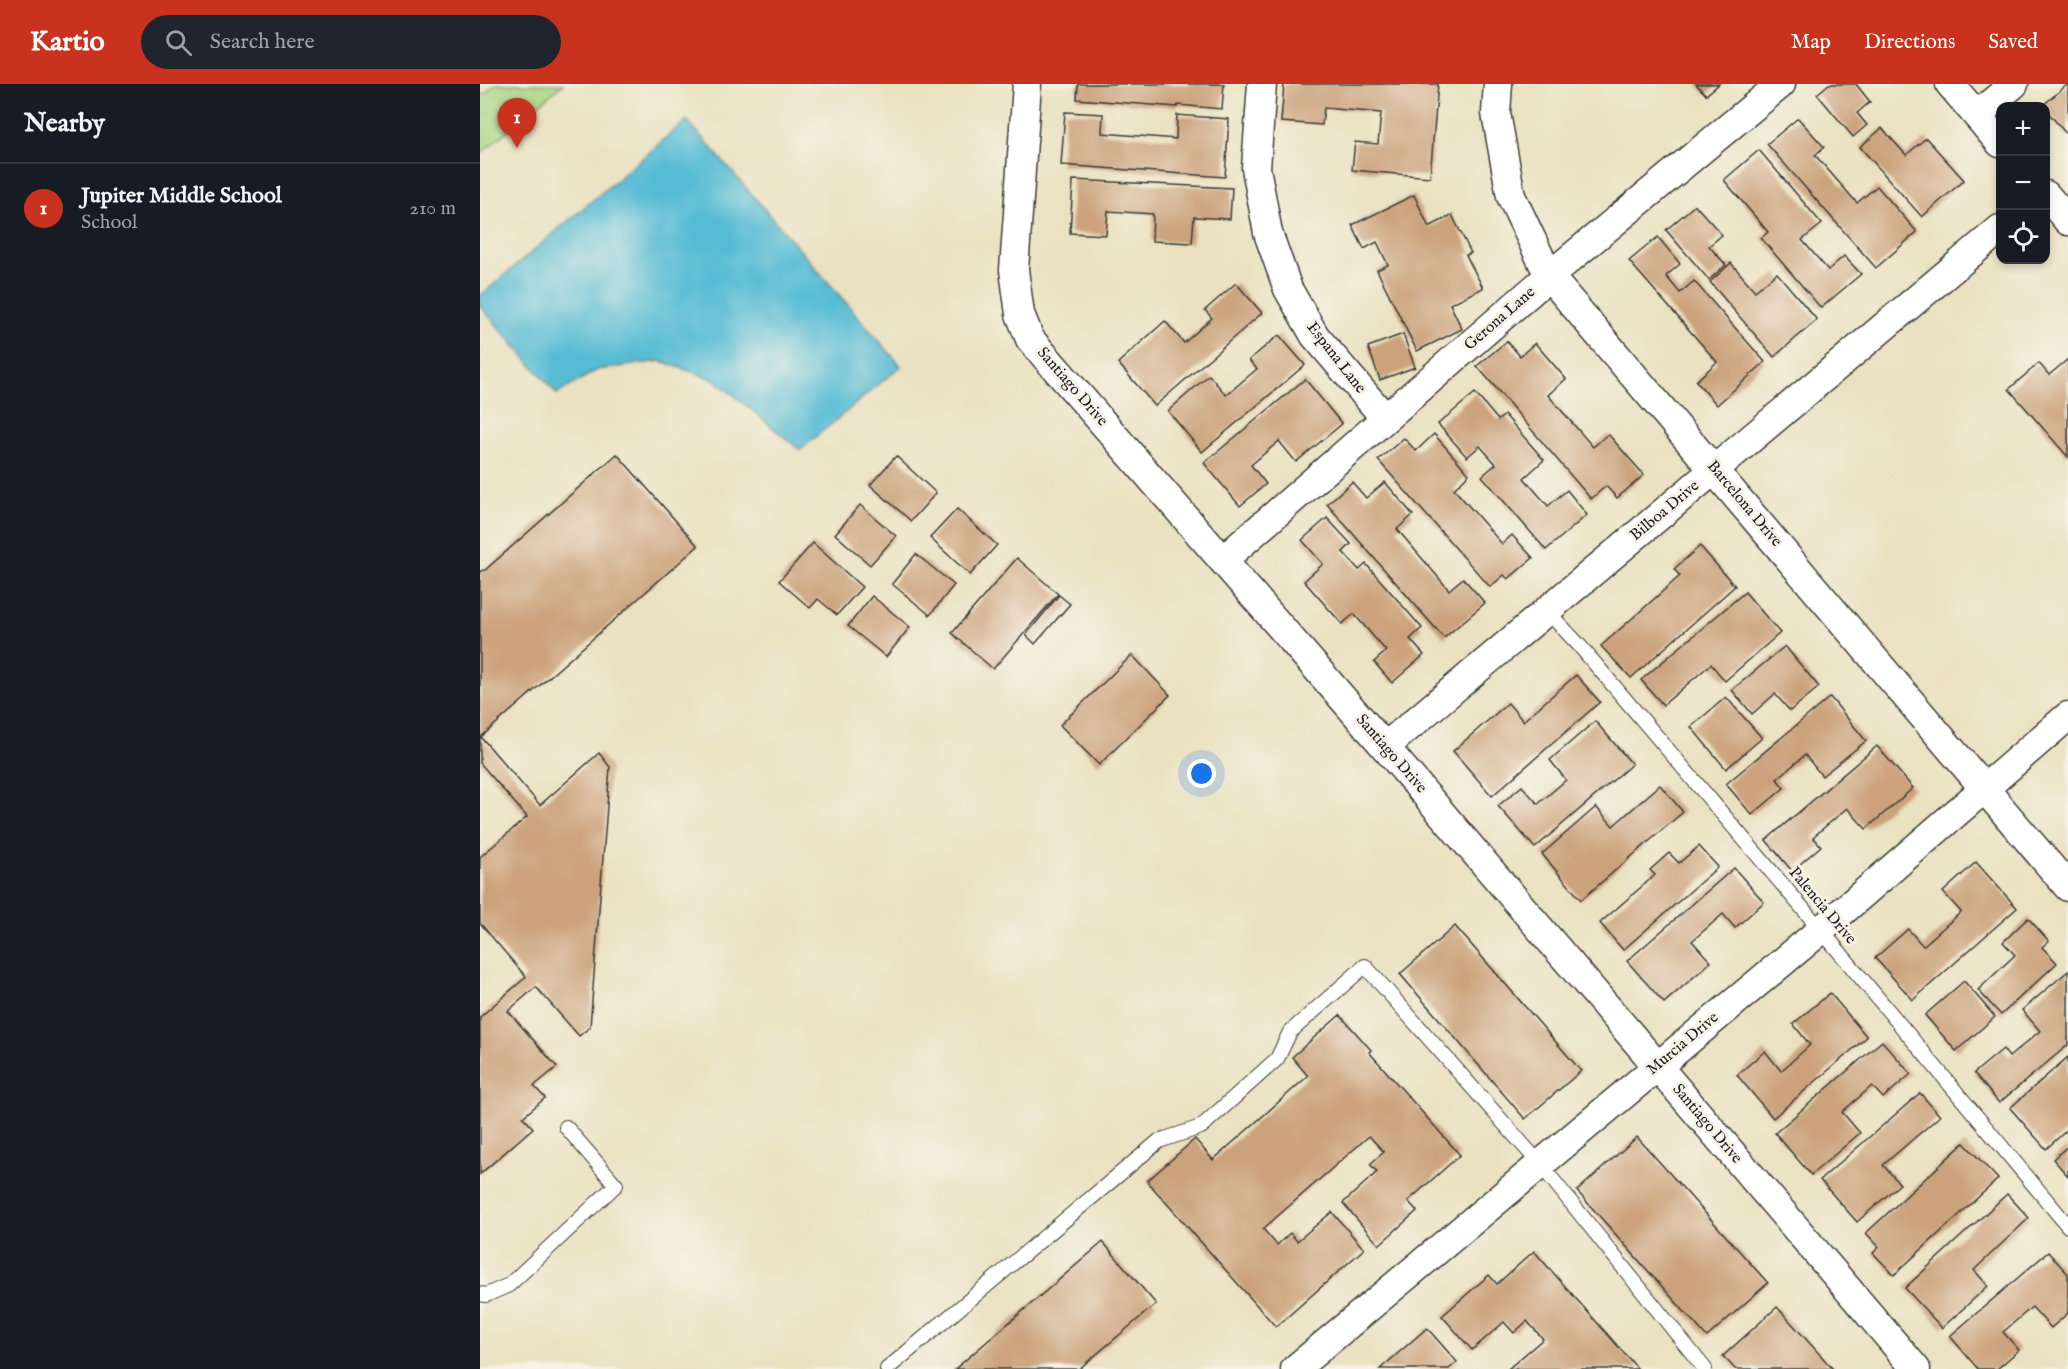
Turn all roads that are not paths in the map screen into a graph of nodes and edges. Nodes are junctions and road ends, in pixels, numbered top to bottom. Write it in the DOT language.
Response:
graph roads {
  1 [pos="1027,84"];
  2 [pos="1262,84"];
  3 [pos="1498,84"];
  4 [pos="1781,84"];
  5 [pos="1950,84"];
  6 [pos="2014,84"];
  7 [pos="1977,116"];
  8 [pos="1996,137"];
  9 [pos="2050,200"];
  10 [pos="2068,221"];
  11 [pos="1996,234"];
  12 [pos="1549,276"];
  13 [pos="1385,418"];
  14 [pos="1714,470"];
  15 [pos="1222,560"];
  16 [pos="1547,611"];
  17 [pos="2068,716"];
  18 [pos="1386,747"];
  19 [pos="1985,788"];
  20 [pos="2068,887"];
  21 [pos="1821,930"];
  22 [pos="1657,1066"];
  23 [pos="566,1127"];
  24 [pos="1540,1164"];
  25 [pos="2068,1226"];
  26 [pos="480,1294"];
  27 [pos="887,1369"];
  28 [pos="1295,1369"];
  29 [pos="1705,1369"];
  30 [pos="1916,1369"];
  1 -- 15 [label="street, Santiago Drive"];
  2 -- 13 [label="street, Espana Lane"];
  3 -- 12 [label="street, Barcelona Drive"];
  4 -- 12 [label="street, Gerona Lane"];
  5 -- 7 [label="street"];
  6 -- 7 [label="street"];
  7 -- 8 [label="street"];
  9 -- 10 [label="street"];
  11 -- 14 [label="street, Bilboa Drive"];
  12 -- 13 [label="street, Gerona Lane"];
  12 -- 14 [label="street, Barcelona Drive"];
  13 -- 15 [label="street, Gerona Lane"];
  14 -- 16 [label="street, Bilboa Drive"];
  14 -- 19 [label="street, Barcelona Drive"];
  15 -- 18 [label="street, Santiago Drive"];
  16 -- 18 [label="street, Bilboa Drive"];
  16 -- 21 [label="lane, Palencia Drive"];
  17 -- 19 [label="street, Murcia Drive"];
  18 -- 22 [label="street, Santiago Drive"];
  19 -- 20 [label="street, Barcelona Drive"];
  19 -- 21 [label="street, Murcia Drive"];
  21 -- 22 [label="street, Murcia Drive"];
  21 -- 25 [label="lane, Palencia Drive"];
  22 -- 24 [label="street, Murcia Drive"];
  22 -- 30 [label="street, Santiago Drive"];
  23 -- 26 [label="lane"];
  24 -- 27 [label="lane"];
  24 -- 28 [label="street, Murcia Drive"];
  24 -- 29 [label="lane"];
}
